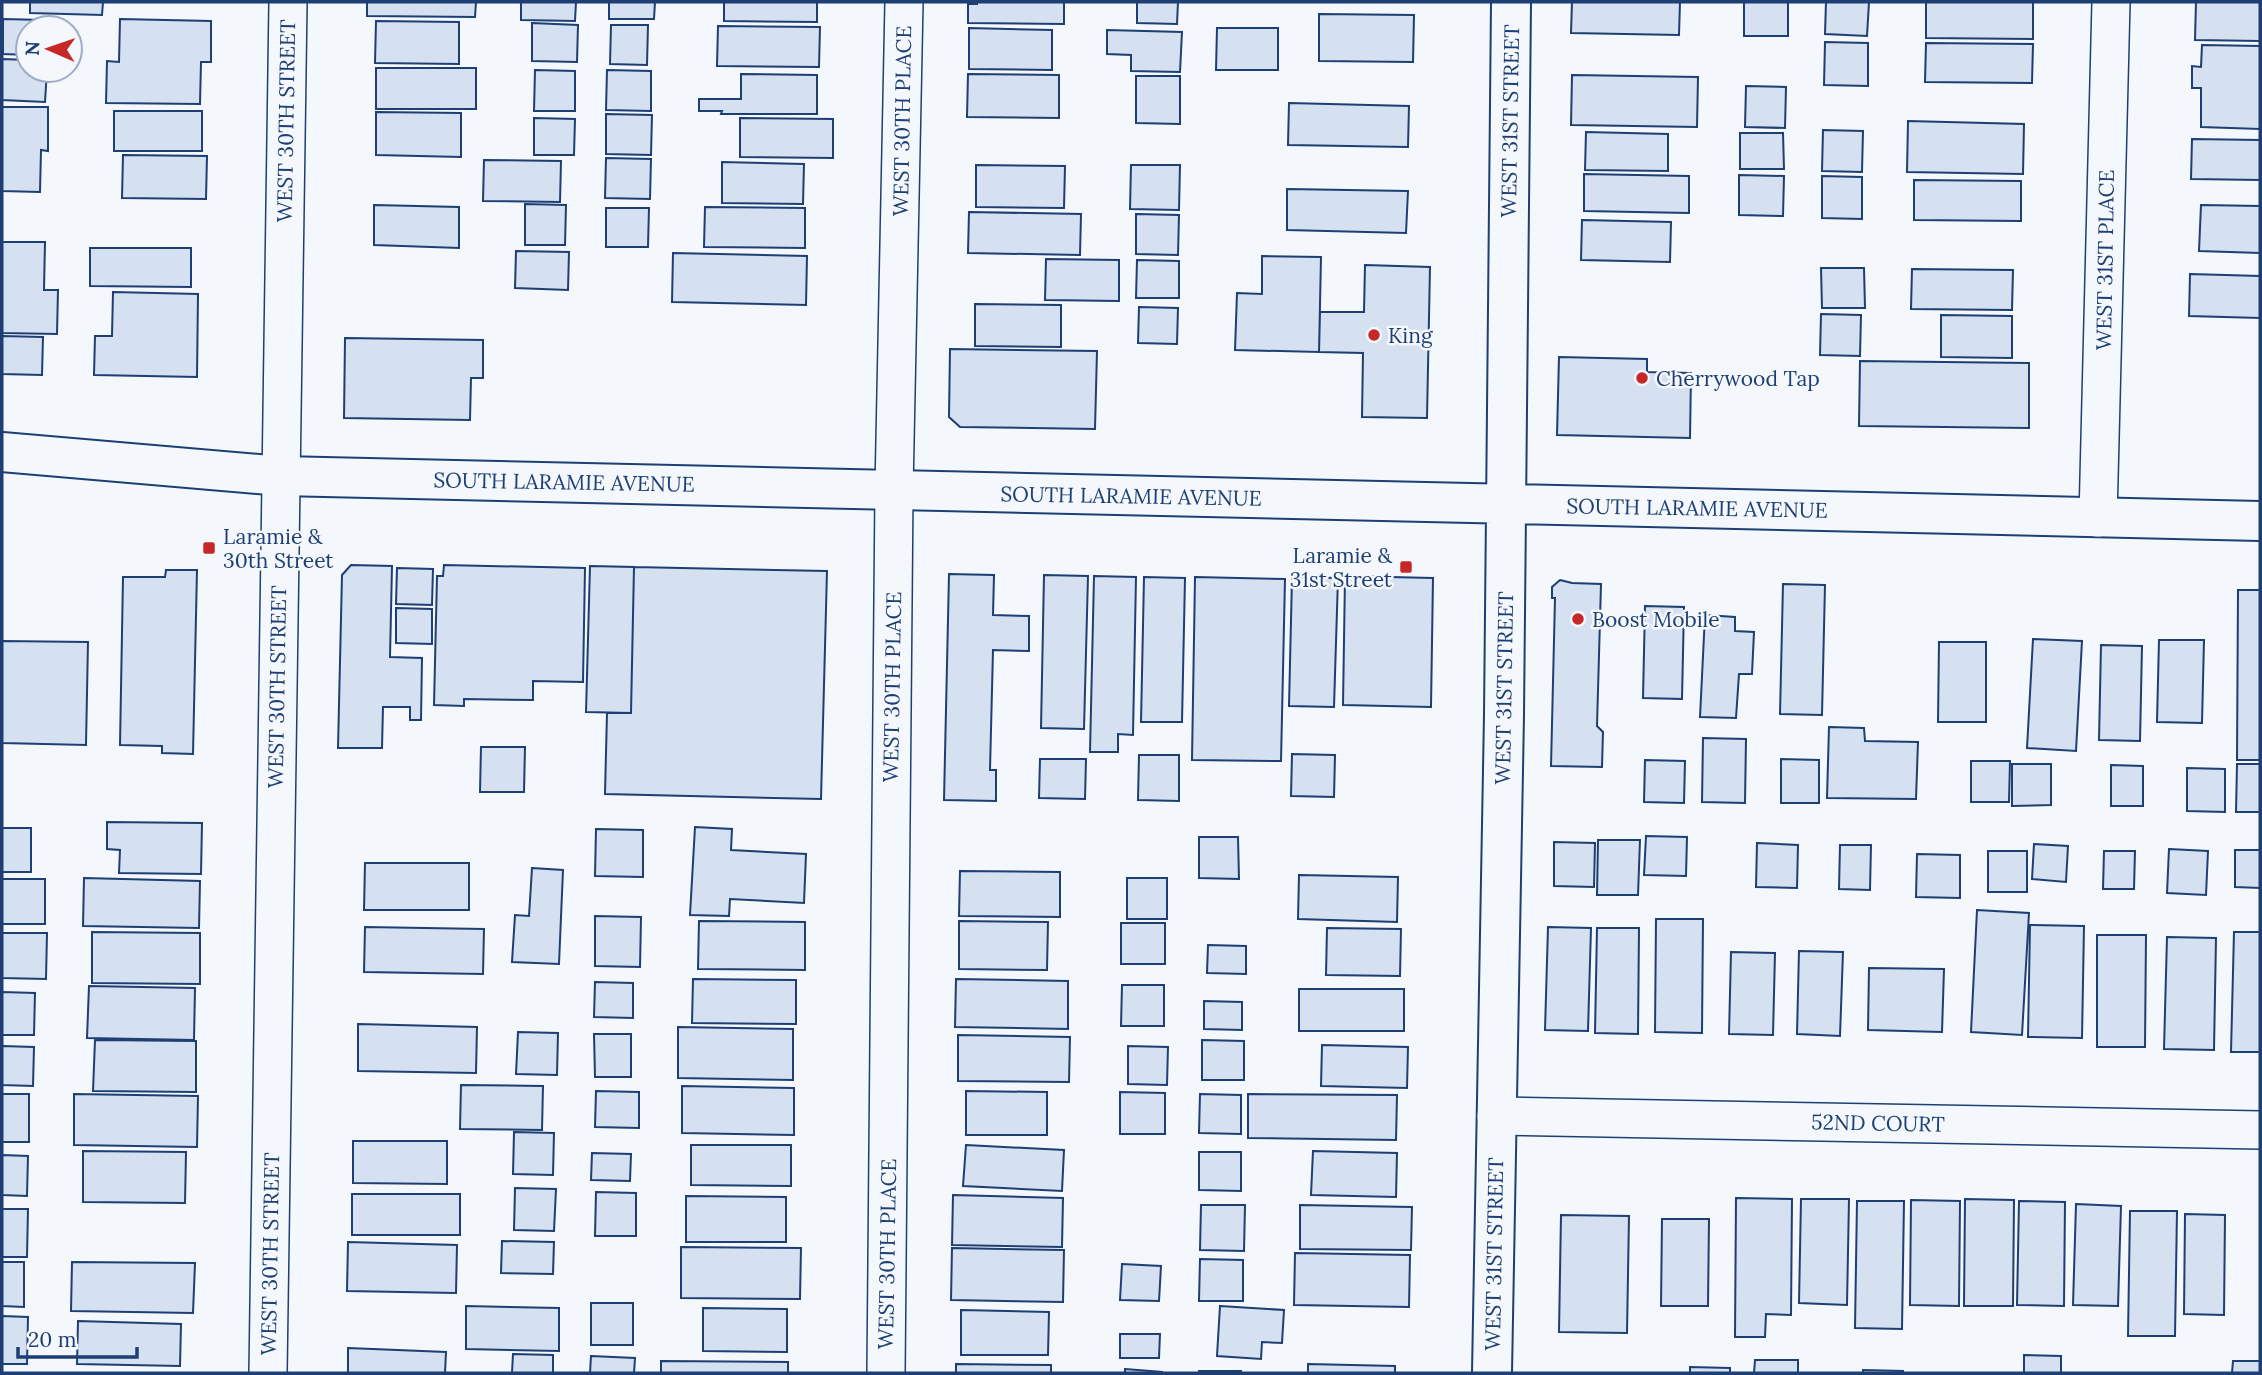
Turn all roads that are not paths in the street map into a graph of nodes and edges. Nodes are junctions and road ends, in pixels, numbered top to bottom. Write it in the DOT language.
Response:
graph roads {
  1 [pos="288,2"];
  2 [pos="904,2"];
  3 [pos="1511,2"];
  4 [pos="2111,2"];
  5 [pos="2,452"];
  6 [pos="281,476"];
  7 [pos="894,490"];
  8 [pos="1506,504"];
  9 [pos="2098,518"];
  10 [pos="2260,521"];
  11 [pos="1496,1116"];
  12 [pos="2260,1130"];
  13 [pos="268,1373"];
  14 [pos="886,1373"];
  15 [pos="1492,1373"];
  1 -- 6 [label="street, WEST 30TH STREET"];
  2 -- 7 [label="street, WEST 30TH PLACE"];
  3 -- 8 [label="main road, WEST 31ST STREET"];
  4 -- 9 [label="street, WEST 31ST PLACE"];
  5 -- 6 [label="main road, SOUTH LARAMIE AVENUE"];
  6 -- 7 [label="main road, SOUTH LARAMIE AVENUE"];
  6 -- 13 [label="street, WEST 30TH STREET"];
  7 -- 8 [label="main road, SOUTH LARAMIE AVENUE"];
  7 -- 14 [label="street, WEST 30TH PLACE"];
  8 -- 9 [label="main road, SOUTH LARAMIE AVENUE"];
  8 -- 11 [label="main road, WEST 31ST STREET"];
  9 -- 10 [label="main road, SOUTH LARAMIE AVENUE"];
  11 -- 12 [label="street, 52ND COURT"];
  11 -- 15 [label="main road, WEST 31ST STREET"];
}
